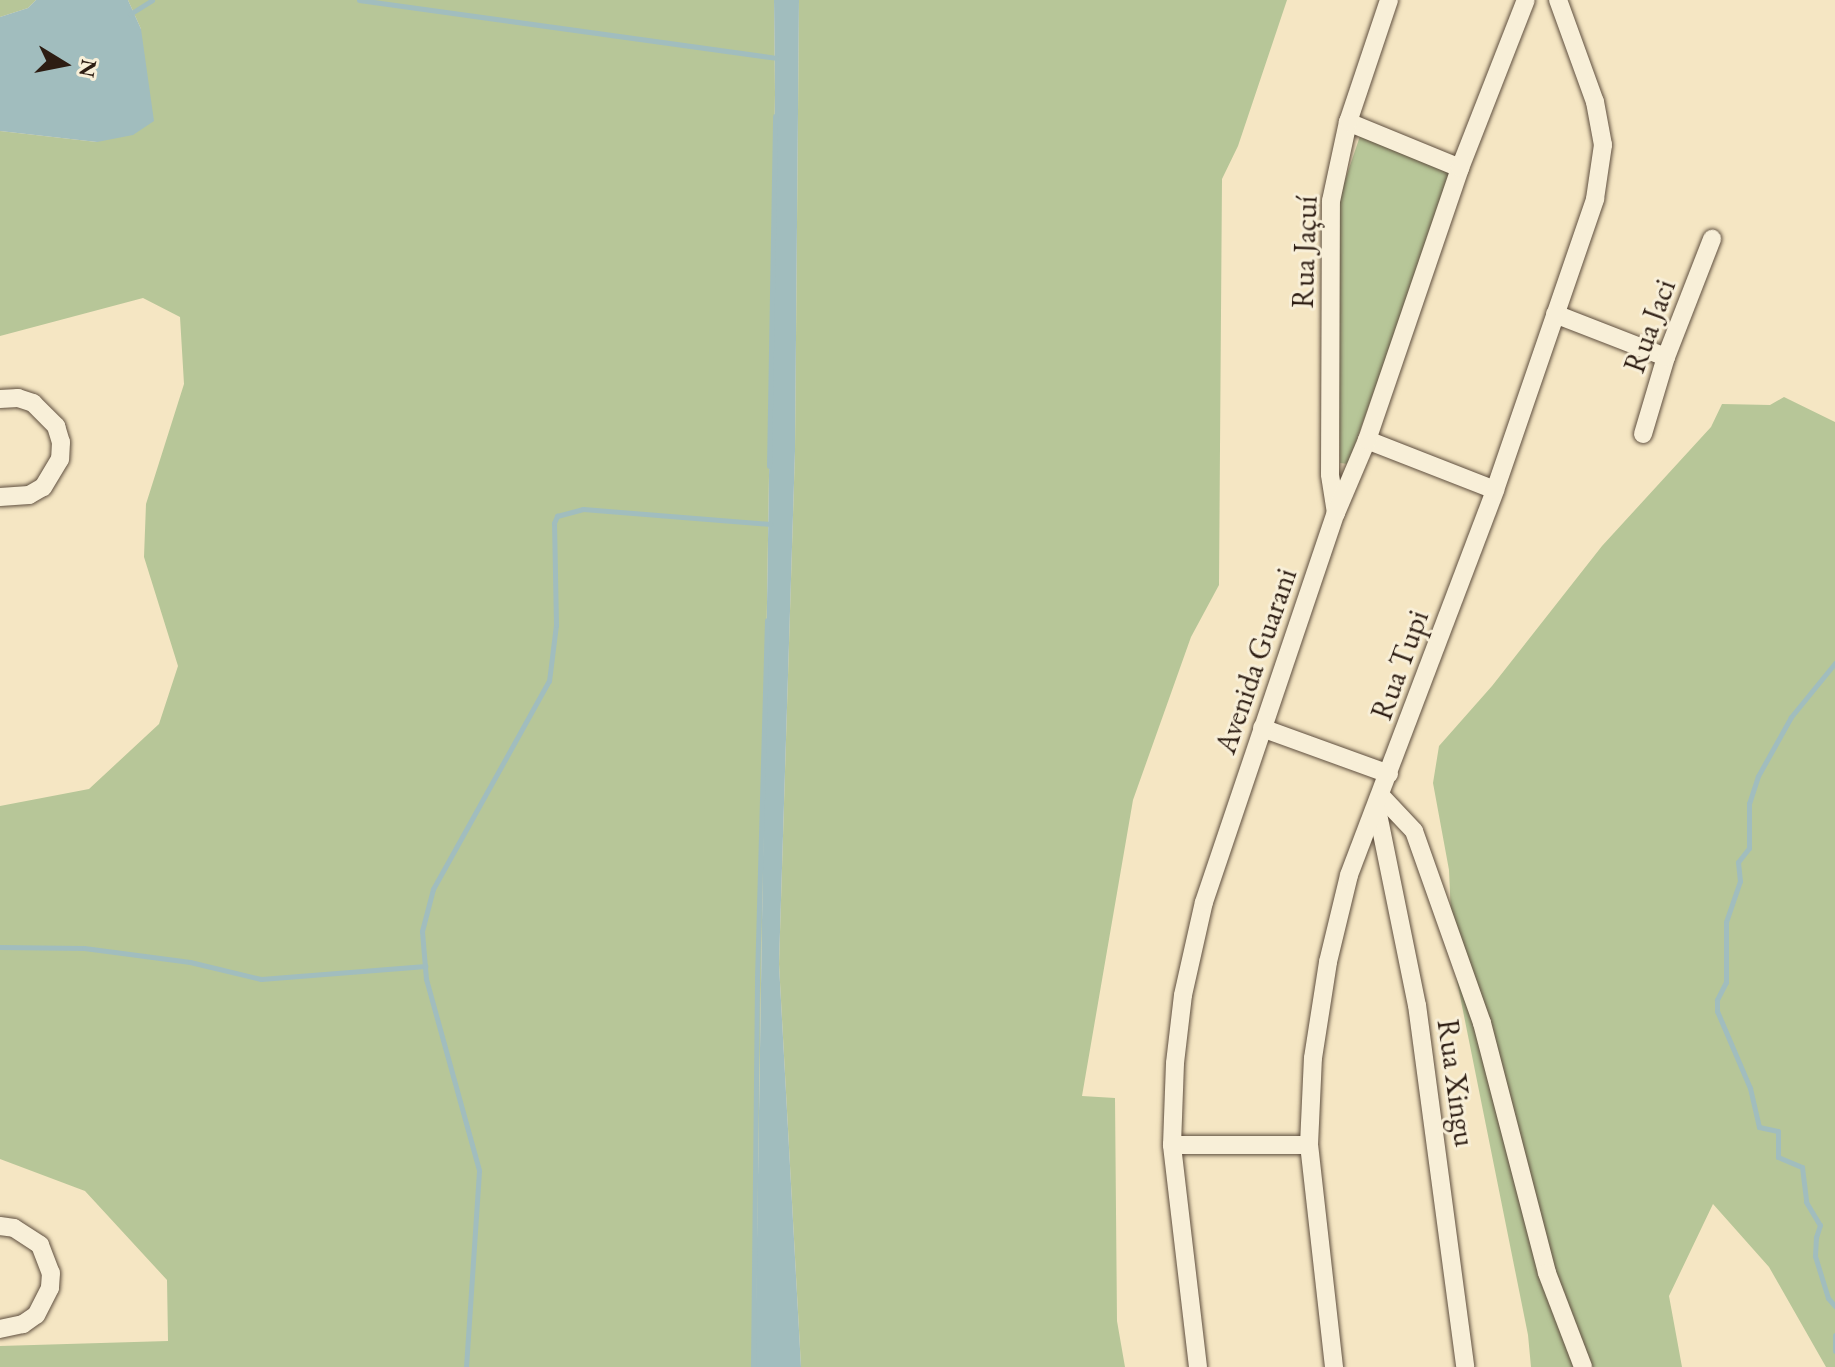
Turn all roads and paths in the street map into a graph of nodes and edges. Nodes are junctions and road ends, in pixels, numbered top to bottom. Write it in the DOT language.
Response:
graph roads {
  1 [pos="1389,0"];
  2 [pos="1526,0"];
  3 [pos="1558,0"];
  4 [pos="1348,122"];
  5 [pos="1460,168"];
  6 [pos="1712,239"];
  7 [pos="1555,314"];
  8 [pos="1666,357"];
  9 [pos="0,399"];
  10 [pos="1643,434"];
  11 [pos="1367,440"];
  12 [pos="1495,490"];
  13 [pos="0,497"];
  14 [pos="1336,513"];
  15 [pos="1262,728"];
  16 [pos="1389,774"];
  17 [pos="1379,802"];
  18 [pos="1172,1145"];
  19 [pos="1309,1145"];
  20 [pos="0,1226"];
  21 [pos="0,1329"];
  22 [pos="1198,1367"];
  23 [pos="1334,1367"];
  24 [pos="1465,1367"];
  25 [pos="1583,1367"];
  1 -- 4 [label="street, Rua Jaçuí"];
  2 -- 5 [label="street, Avenida Guarani"];
  3 -- 7 [label="street, Rua Tupi"];
  4 -- 5 [label="street"];
  4 -- 14 [label="street, Rua Jaçuí"];
  5 -- 11 [label="street, Avenida Guarani"];
  6 -- 8 [label="street, Rua Jaci"];
  7 -- 8 [label="street"];
  7 -- 12 [label="street, Rua Tupi"];
  8 -- 10 [label="street, Rua Jaci"];
  9 -- 13 [label="street"];
  11 -- 12 [label="street"];
  11 -- 14 [label="street, Avenida Guarani"];
  12 -- 16 [label="street, Rua Tupi"];
  14 -- 15 [label="street, Avenida Guarani"];
  15 -- 16 [label="street"];
  15 -- 18 [label="street, Avenida Guarani"];
  16 -- 17 [label="street, Rua Tupi"];
  17 -- 19 [label="street, Rua Tupi"];
  17 -- 24 [label="street, Rua Xingu"];
  17 -- 25 [label="street"];
  18 -- 19 [label="street"];
  18 -- 22 [label="street, Avenida Guarani"];
  19 -- 23 [label="street, Rua Tupi"];
  20 -- 21 [label="street"];
}
